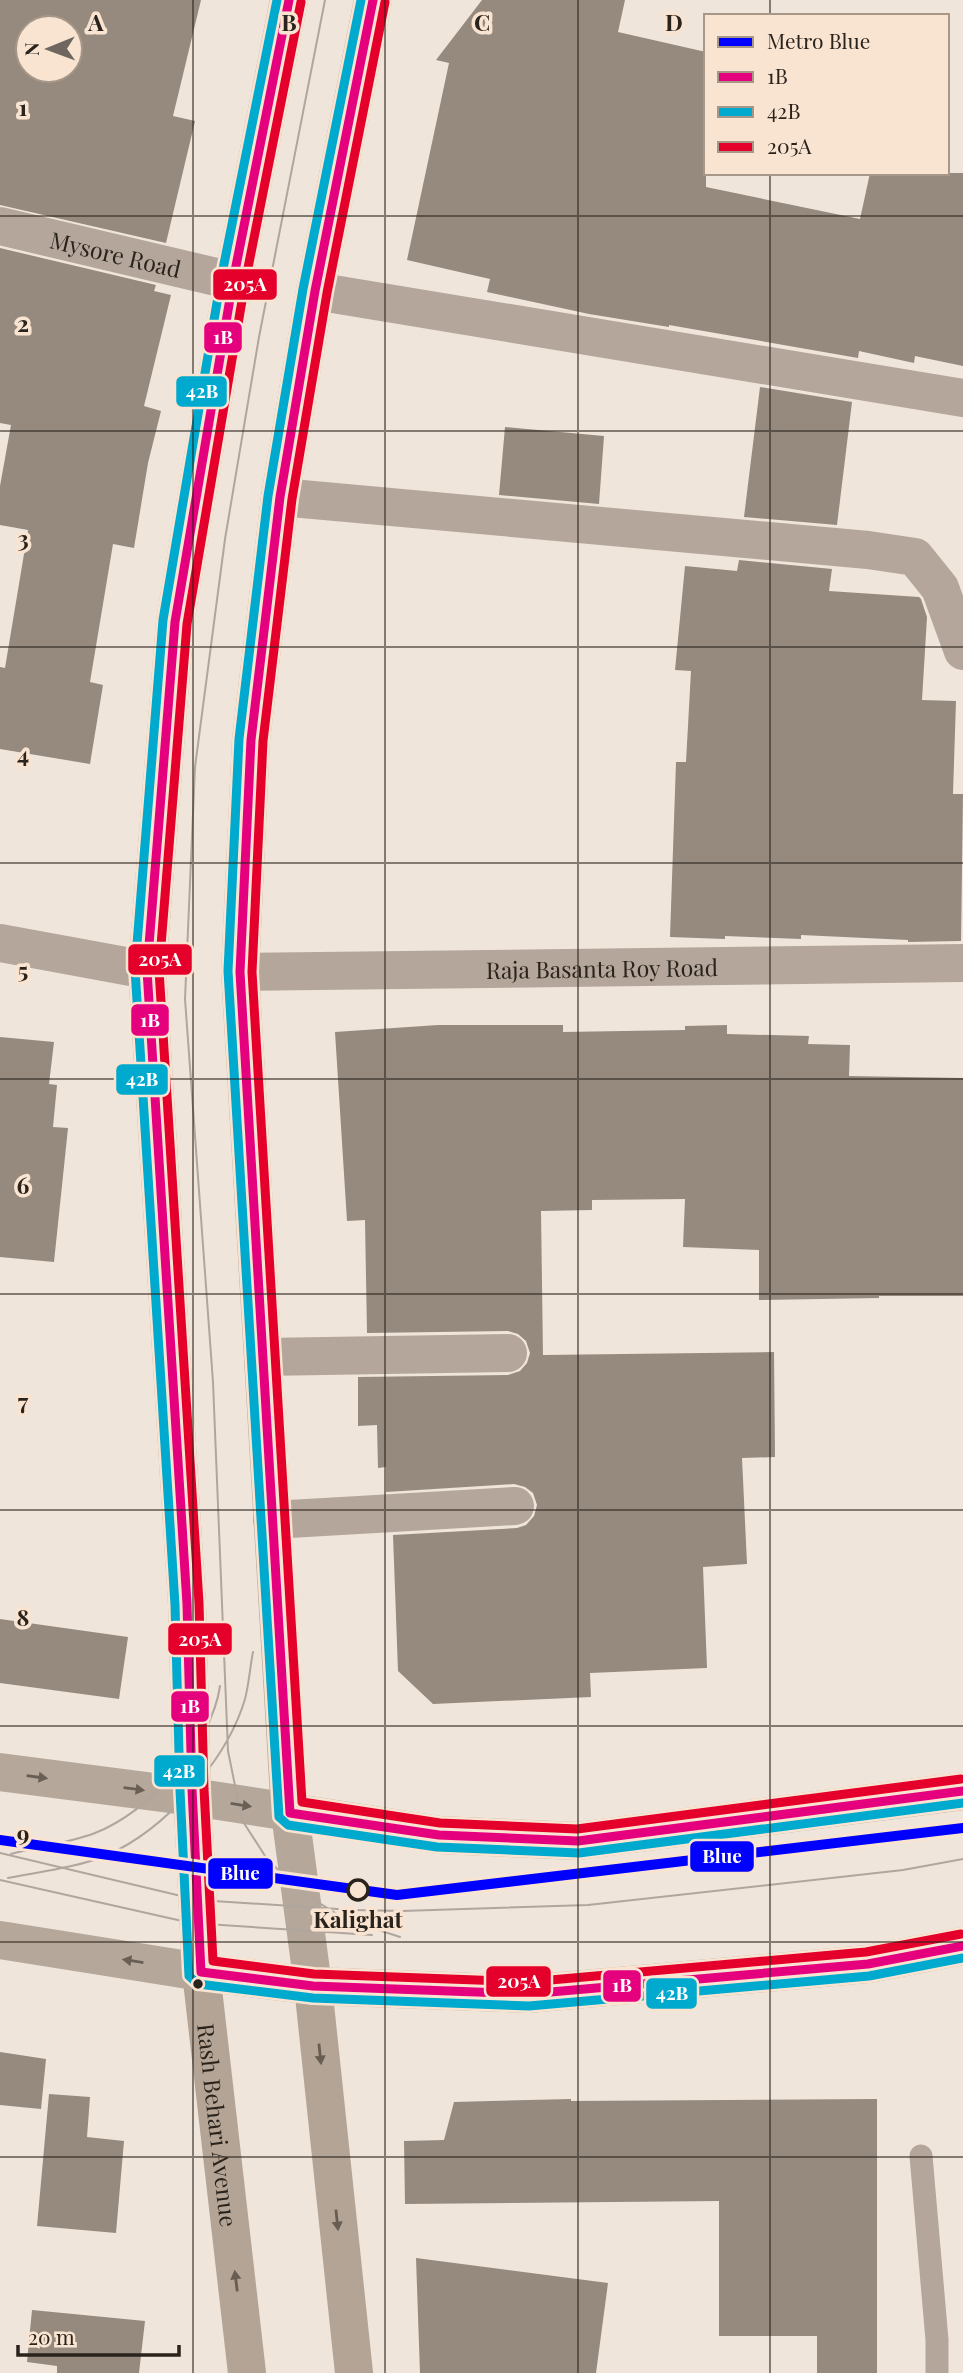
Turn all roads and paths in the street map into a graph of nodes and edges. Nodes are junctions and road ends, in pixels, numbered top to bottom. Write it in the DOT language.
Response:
graph roads {
  1 [pos="289,0"];
  2 [pos="373,0"];
  3 [pos="0,226"];
  4 [pos="233,281"];
  5 [pos="315,291"];
  6 [pos="963,398"];
  7 [pos="280,497"];
  8 [pos="963,651"];
  9 [pos="0,943"];
  10 [pos="963,963"];
  11 [pos="147,970"];
  12 [pos="240,972"];
  13 [pos="508,1353"];
  14 [pos="263,1357"];
  15 [pos="514,1506"];
  16 [pos="272,1520"];
  17 [pos="0,1772"];
  18 [pos="963,1791"];
  19 [pos="193,1797"];
  20 [pos="289,1813"];
  21 [pos="0,1940"];
  22 [pos="963,1946"];
  23 [pos="201,1972"];
  24 [pos="313,1986"];
  25 [pos="921,2156"];
  26 [pos="247,2373"];
  27 [pos="354,2373"];
  28 [pos="937,2373"];
  1 -- 4 [label="main road, Rash Behari Avenue"];
  2 -- 5 [label="main road"];
  3 -- 4 [label="street, Mysore Road"];
  4 -- 11 [label="main road, Rash Behari Avenue"];
  5 -- 6 [label="street"];
  5 -- 7 [label="main road"];
  7 -- 8 [label="street"];
  7 -- 12 [label="main road"];
  9 -- 11 [label="street"];
  10 -- 12 [label="street, Raja Basanta Roy Road"];
  11 -- 19 [label="main road, Rash Behari Avenue"];
  12 -- 14 [label="main road"];
  13 -- 14 [label="street"];
  14 -- 16 [label="main road"];
  15 -- 16 [label="street"];
  16 -- 20 [label="main road"];
  17 -- 19 [label="main road, one-way"];
  18 -- 20 [label="main road"];
  19 -- 20 [label="main road, one-way"];
  19 -- 23 [label="main road, Rash Behari Avenue"];
  20 -- 24 [label="main road"];
  23 -- 21 [label="main road, one-way"];
  22 -- 24 [label="main road"];
  23 -- 24 [label="main road"];
  26 -- 23 [label="main road, Rash Behari Avenue, one-way"];
  24 -- 27 [label="main road, one-way"];
  25 -- 28 [label="lane"];
}
